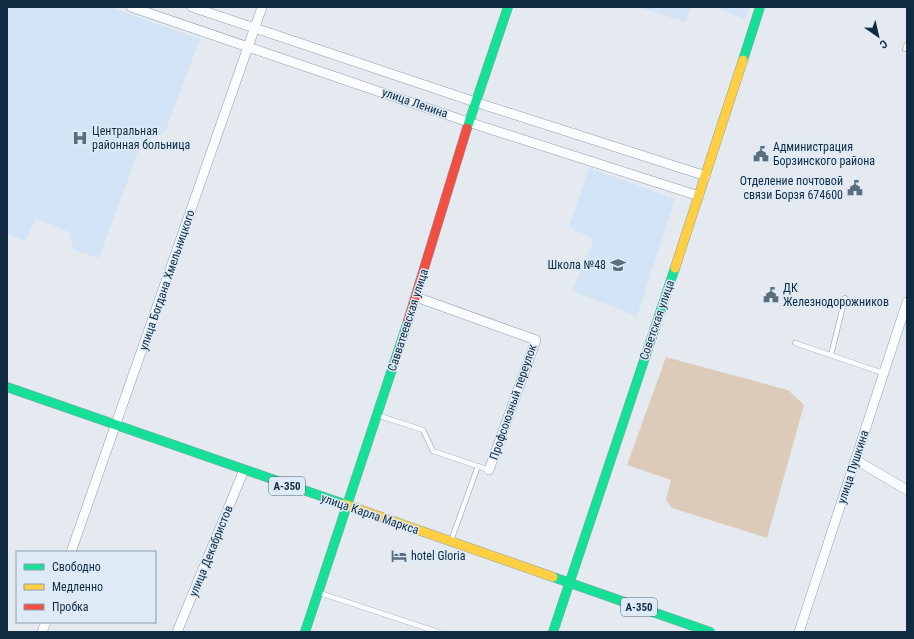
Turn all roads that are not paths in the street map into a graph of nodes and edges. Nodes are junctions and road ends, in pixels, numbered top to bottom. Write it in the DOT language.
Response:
graph roads {
  1 [pos="131,7"];
  2 [pos="192,7"];
  3 [pos="262,7"];
  4 [pos="508,7"];
  5 [pos="760,7"];
  6 [pos="255,28"];
  7 [pos="249,46"];
  8 [pos="475,102"];
  9 [pos="468,122"];
  10 [pos="706,176"];
  11 [pos="699,196"];
  12 [pos="416,297"];
  13 [pos="845,298"];
  14 [pos="907,302"];
  15 [pos="795,343"];
  16 [pos="831,355"];
  17 [pos="883,373"];
  18 [pos="7,387"];
  19 [pos="377,415"];
  20 [pos="115,425"];
  21 [pos="856,460"];
  22 [pos="478,466"];
  23 [pos="244,470"];
  24 [pos="489,470"];
  25 [pos="907,490"];
  26 [pos="347,506"];
  27 [pos="451,541"];
  28 [pos="71,551"];
  29 [pos="568,582"];
  30 [pos="318,593"];
  31 [pos="177,632"];
  32 [pos="305,632"];
  33 [pos="438,632"];
  34 [pos="553,632"];
  35 [pos="708,632"];
  36 [pos="799,632"];
  1 -- 7 [label="street, улица Ленина"];
  2 -- 6 [label="street, улица Ленина"];
  3 -- 6 [label="street, улица Богдана Хмельницкого"];
  4 -- 8 [label="main road, Савватеевская улица"];
  5 -- 10 [label="main road, Советская улица"];
  6 -- 7 [label="street, улица Богдана Хмельницкого"];
  6 -- 8 [label="street, улица Ленина"];
  7 -- 9 [label="street, улица Ленина"];
  7 -- 20 [label="street, улица Богдана Хмельницкого"];
  8 -- 9 [label="main road, Савватеевская улица"];
  8 -- 10 [label="street, улица Ленина"];
  9 -- 11 [label="street, улица Ленина"];
  9 -- 12 [label="main road, Савватеевская улица"];
  10 -- 11 [label="main road, Советская улица"];
  11 -- 29 [label="main road, Советская улица"];
  12 -- 19 [label="main road, Савватеевская улица"];
  12 -- 24 [label="street, Профсоюзный переулок"];
  13 -- 16 [label="lane"];
  14 -- 17 [label="street, улица Пушкина"];
  15 -- 16 [label="lane"];
  16 -- 17 [label="lane"];
  17 -- 21 [label="street, улица Пушкина"];
  18 -- 20 [label="main road, улица Карла Маркса / А-350"];
  19 -- 22 [label="lane"];
  19 -- 26 [label="main road, Савватеевская улица"];
  20 -- 23 [label="main road, улица Карла Маркса / А-350"];
  20 -- 28 [label="street, улица Богдана Хмельницкого"];
  21 -- 25 [label="street"];
  21 -- 36 [label="street, улица Пушкина"];
  22 -- 24 [label="lane"];
  22 -- 27 [label="lane"];
  23 -- 26 [label="main road, улица Карла Маркса / А-350"];
  23 -- 31 [label="street, улица Декабристов"];
  26 -- 27 [label="main road, улица Карла Маркса / А-350"];
  26 -- 30 [label="main road, Савватеевская улица"];
  27 -- 29 [label="main road, улица Карла Маркса / А-350"];
  29 -- 34 [label="main road, Советская улица"];
  29 -- 35 [label="main road, улица Карла Маркса / А-350"];
  30 -- 32 [label="main road, Савватеевская улица"];
  30 -- 33 [label="lane"];
}
